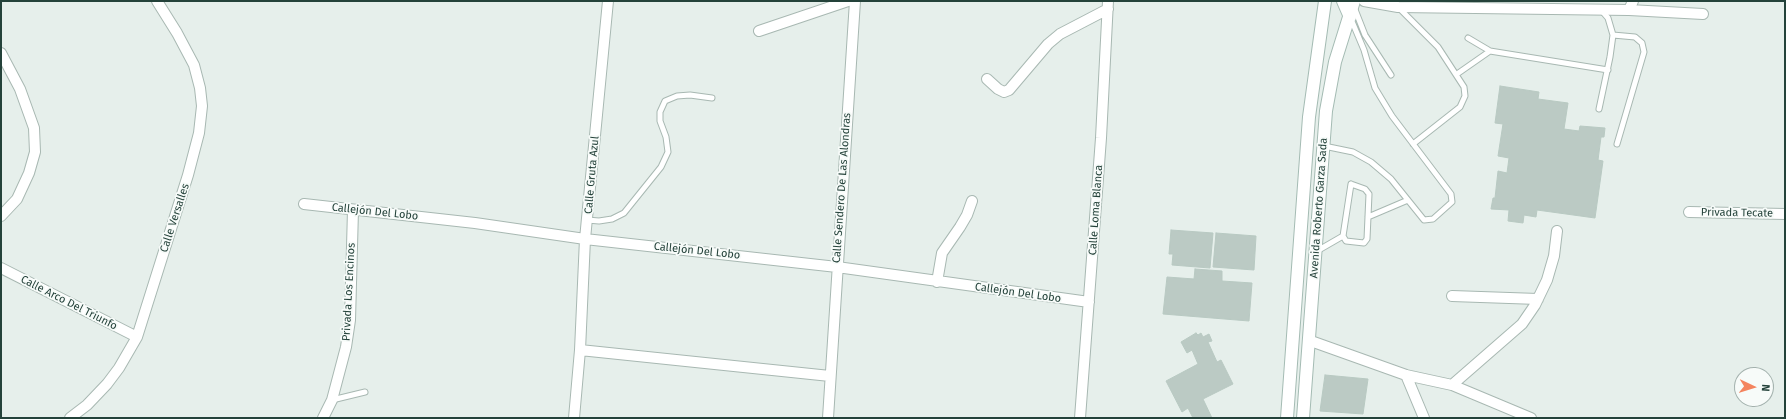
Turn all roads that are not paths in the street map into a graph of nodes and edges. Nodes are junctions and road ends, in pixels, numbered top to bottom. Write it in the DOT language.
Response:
graph roads {
  1 [pos="157,1"];
  2 [pos="608,1"];
  3 [pos="848,1"];
  4 [pos="855,1"];
  5 [pos="1325,1"];
  6 [pos="1108,5"];
  7 [pos="1353,5"];
  8 [pos="1631,6"];
  9 [pos="1398,7"];
  10 [pos="1602,11"];
  11 [pos="1703,14"];
  12 [pos="759,31"];
  13 [pos="1613,35"];
  14 [pos="1468,38"];
  15 [pos="1490,51"];
  16 [pos="1,53"];
  17 [pos="1608,70"];
  18 [pos="1315,74"];
  19 [pos="1457,74"];
  20 [pos="1391,75"];
  21 [pos="987,79"];
  22 [pos="712,98"];
  23 [pos="1599,109"];
  24 [pos="1413,144"];
  25 [pos="1617,144"];
  26 [pos="1323,145"];
  27 [pos="1408,200"];
  28 [pos="972,201"];
  29 [pos="304,204"];
  30 [pos="353,210"];
  31 [pos="1689,212"];
  32 [pos="1785,214"];
  33 [pos="1302,215"];
  34 [pos="1,216"];
  35 [pos="1368,216"];
  36 [pos="587,220"];
  37 [pos="1557,230"];
  38 [pos="1343,236"];
  39 [pos="585,238"];
  40 [pos="1316,251"];
  41 [pos="836,267"];
  42 [pos="1,268"];
  43 [pos="937,282"];
  44 [pos="1452,296"];
  45 [pos="1538,299"];
  46 [pos="1089,302"];
  47 [pos="137,337"];
  48 [pos="1308,340"];
  49 [pos="580,350"];
  50 [pos="1406,375"];
  51 [pos="830,376"];
  52 [pos="1452,385"];
  53 [pos="365,392"];
  54 [pos="332,400"];
  55 [pos="70,418"];
  56 [pos="323,418"];
  57 [pos="574,418"];
  58 [pos="828,418"];
  59 [pos="1080,418"];
  60 [pos="1287,418"];
  61 [pos="1303,418"];
  62 [pos="1424,418"];
  63 [pos="1531,418"];
  1 -- 47 [label="street, Calle Versalles"];
  2 -- 36 [label="street, Calle Gruta Azul"];
  3 -- 12 [label="street"];
  4 -- 41 [label="street, Calle Sendero De Las Alondras"];
  5 -- 18 [label="street, Avenida Roberto Garza Sada"];
  6 -- 21 [label="street"];
  6 -- 46 [label="street, Calle Loma Blanca"];
  7 -- 9 [label="street"];
  7 -- 20 [label="lane"];
  7 -- 24 [label="lane"];
  7 -- 26 [label="street, Avenida Roberto Garza Sada"];
  8 -- 10 [label="street"];
  8 -- 11 [label="street"];
  9 -- 10 [label="street"];
  9 -- 19 [label="lane"];
  10 -- 13 [label="lane"];
  13 -- 17 [label="lane"];
  13 -- 25 [label="lane"];
  14 -- 15 [label="lane"];
  15 -- 17 [label="lane"];
  15 -- 19 [label="lane"];
  16 -- 34 [label="street"];
  17 -- 23 [label="lane"];
  18 -- 26 [label="street"];
  18 -- 33 [label="street, Avenida Roberto Garza Sada"];
  19 -- 24 [label="lane"];
  22 -- 36 [label="lane"];
  24 -- 27 [label="lane"];
  26 -- 27 [label="lane"];
  26 -- 33 [label="street"];
  26 -- 40 [label="street, Avenida Roberto Garza Sada"];
  27 -- 35 [label="lane"];
  28 -- 43 [label="street"];
  29 -- 30 [label="street, Callejón Del Lobo"];
  30 -- 39 [label="street, Callejón Del Lobo"];
  30 -- 54 [label="street, Privada Los Encinos"];
  31 -- 32 [label="street, Privada Tecate"];
  33 -- 60 [label="street, Avenida Roberto Garza Sada"];
  35 -- 38 [label="lane"];
  35 -- 38 [label="lane"];
  36 -- 39 [label="street, Calle Gruta Azul"];
  37 -- 45 [label="street"];
  38 -- 40 [label="lane"];
  39 -- 41 [label="street, Callejón Del Lobo"];
  39 -- 49 [label="street, Calle Gruta Azul"];
  40 -- 48 [label="street, Avenida Roberto Garza Sada"];
  41 -- 43 [label="street, Callejón Del Lobo"];
  41 -- 51 [label="street, Calle Sendero De Las Alondras"];
  42 -- 47 [label="street, Calle Arco Del Triunfo"];
  43 -- 46 [label="street, Callejón Del Lobo"];
  44 -- 45 [label="street"];
  45 -- 52 [label="street"];
  46 -- 59 [label="street, Calle Loma Blanca"];
  47 -- 55 [label="street, Calle Versalles"];
  48 -- 50 [label="street"];
  48 -- 61 [label="street, Avenida Roberto Garza Sada"];
  49 -- 51 [label="street"];
  49 -- 57 [label="street, Calle Gruta Azul"];
  50 -- 52 [label="street"];
  50 -- 62 [label="street"];
  51 -- 58 [label="street, Calle Sendero De Las Alondras"];
  52 -- 63 [label="street"];
  53 -- 54 [label="lane"];
  54 -- 56 [label="street, Privada Los Encinos"];
}
